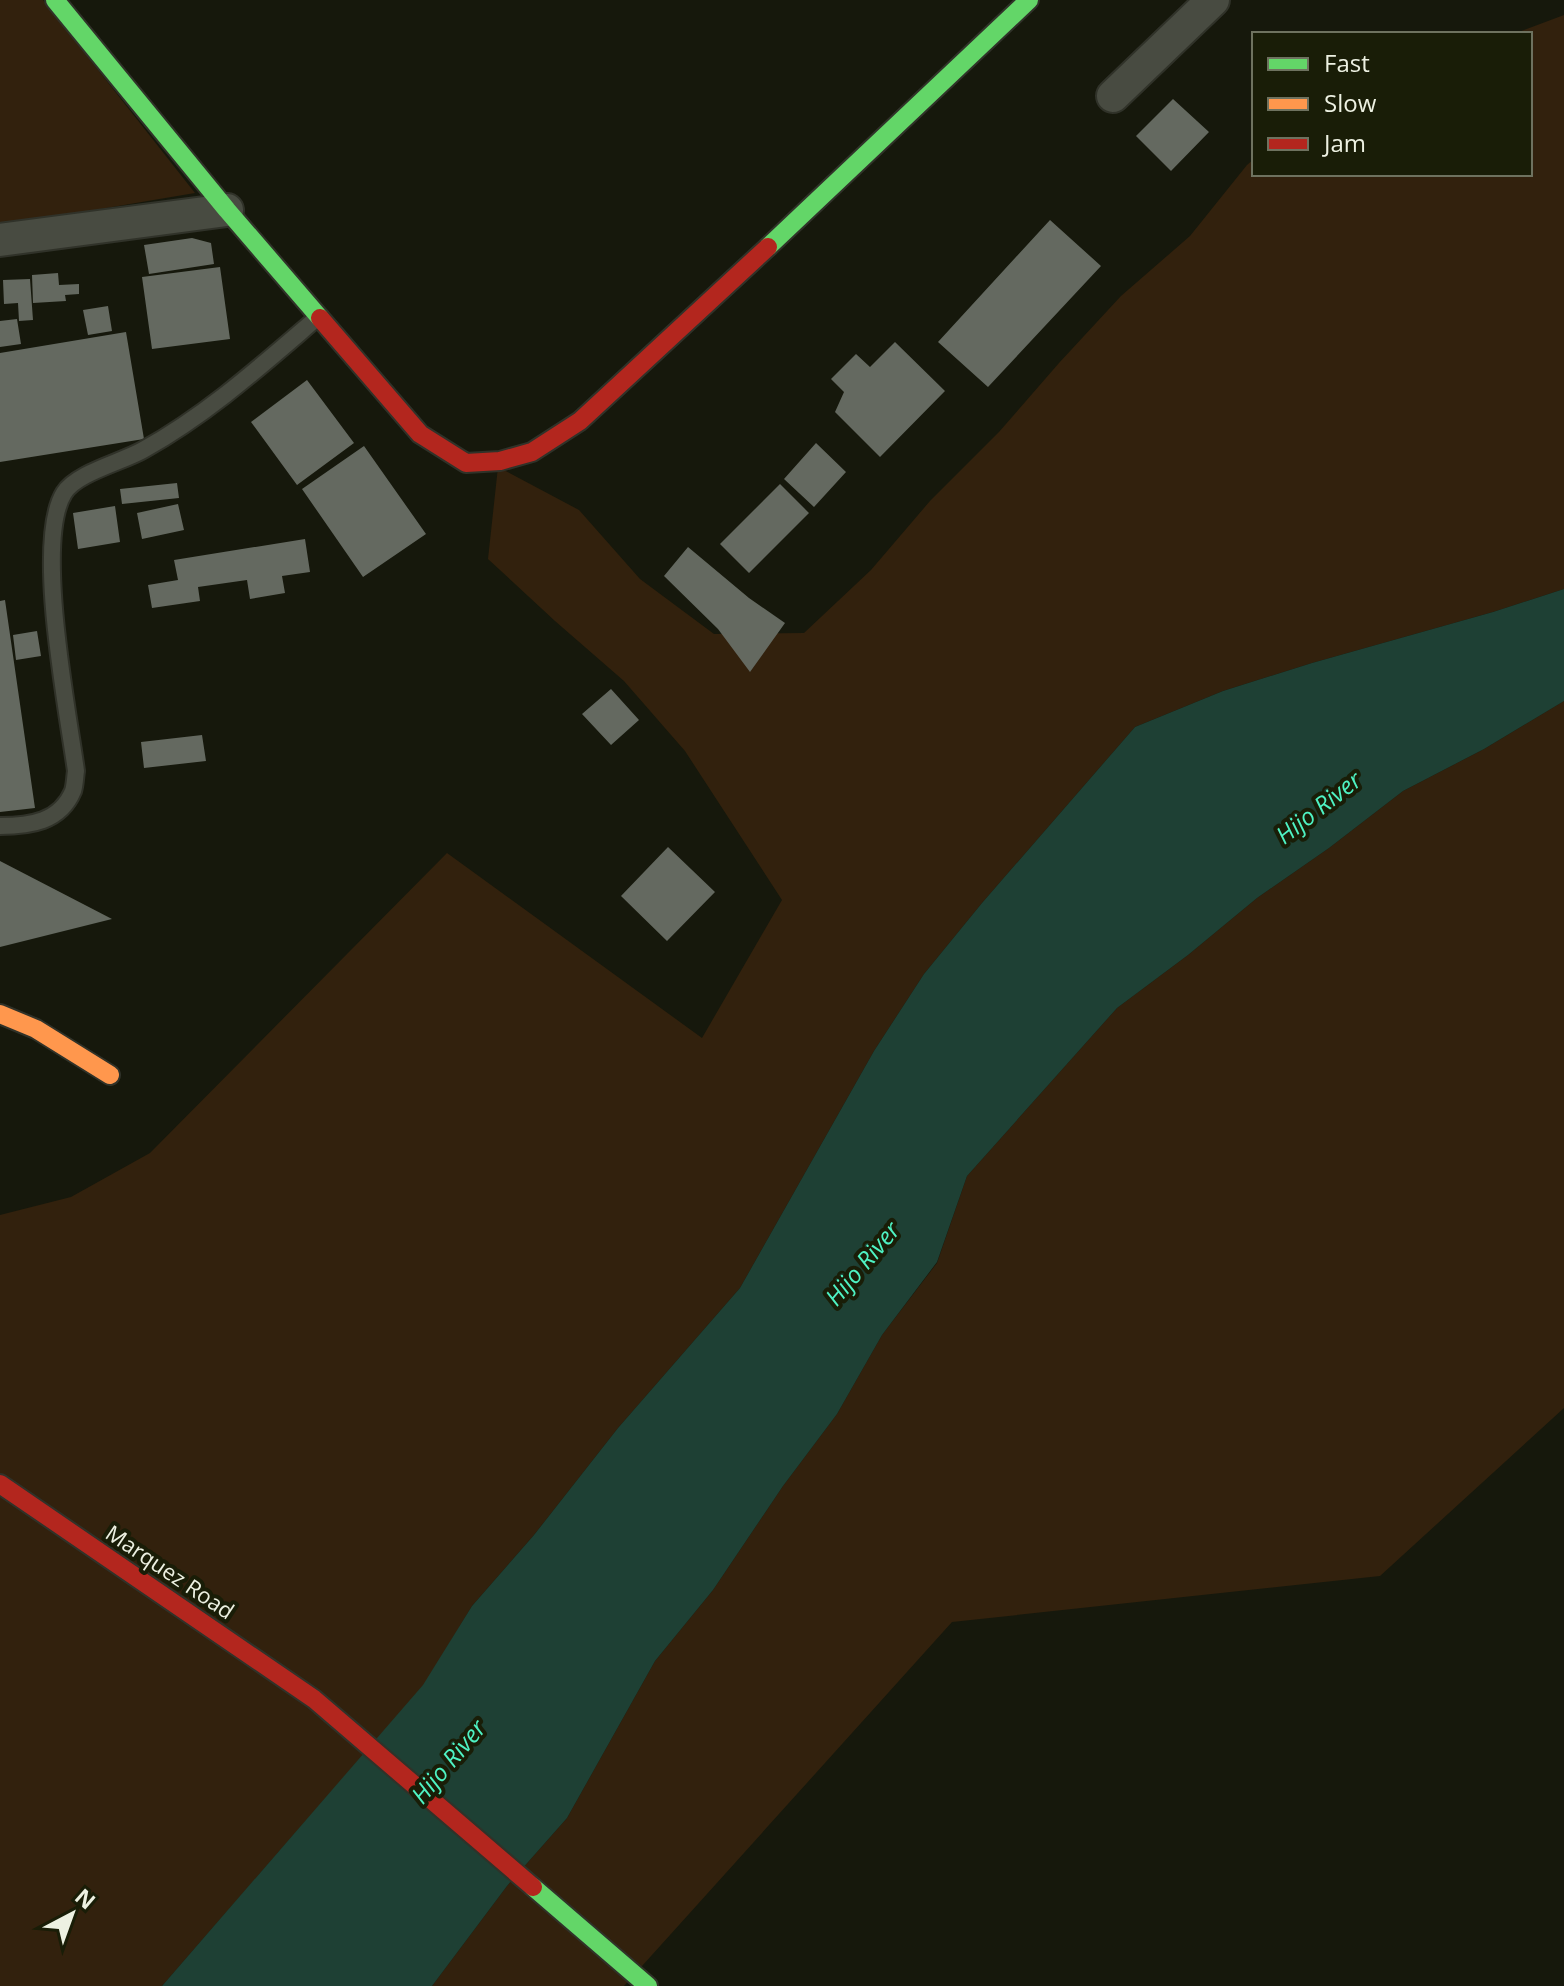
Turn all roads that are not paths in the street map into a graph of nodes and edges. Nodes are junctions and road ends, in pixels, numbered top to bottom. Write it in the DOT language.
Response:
graph roads {
  1 [pos="55,0"];
  2 [pos="1029,0"];
  3 [pos="1213,0"];
  4 [pos="1113,96"];
  5 [pos="227,210"];
  6 [pos="0,240"];
  7 [pos="319,316"];
  8 [pos="0,826"];
  9 [pos="0,1014"];
  10 [pos="110,1075"];
  11 [pos="0,1484"];
  12 [pos="648,1986"];
  1 -- 5 [label="street"];
  2 -- 7 [label="street"];
  3 -- 4 [label="street"];
  5 -- 6 [label="street"];
  5 -- 7 [label="street"];
  7 -- 8 [label="lane"];
  9 -- 10 [label="street"];
  11 -- 12 [label="street, Marquez Road"];
}
